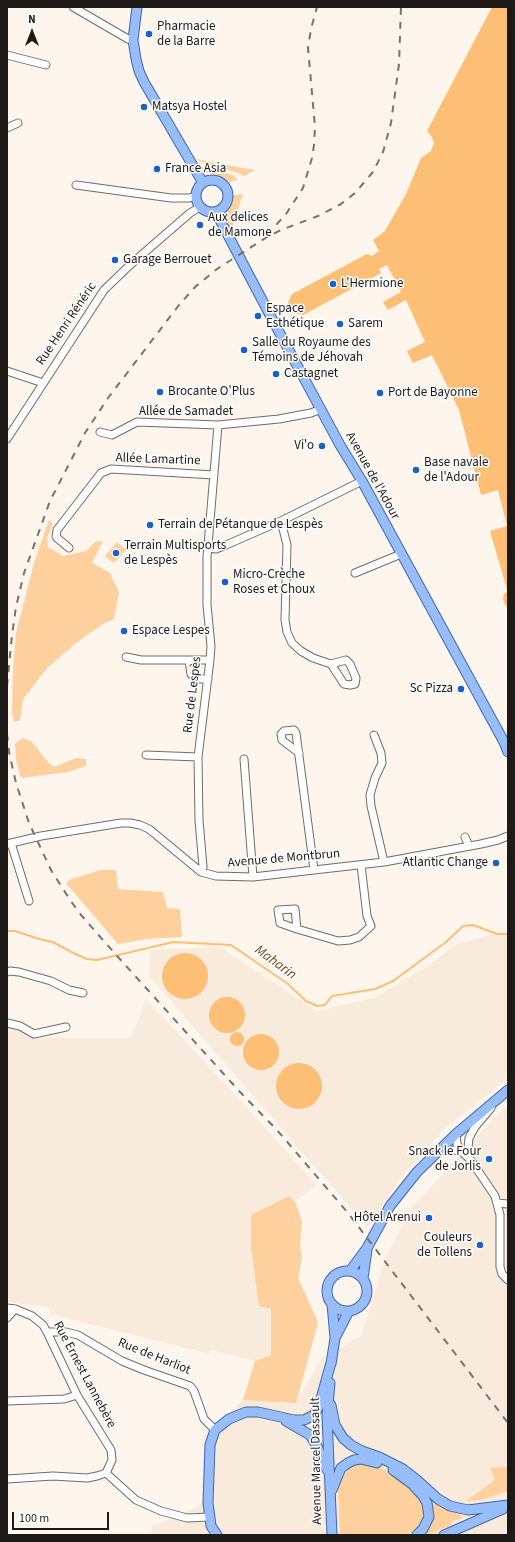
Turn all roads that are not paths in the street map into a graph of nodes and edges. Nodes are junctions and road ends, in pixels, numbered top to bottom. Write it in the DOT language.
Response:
graph roads {
  1 [pos="73,7"];
  2 [pos="137,7"];
  3 [pos="133,40"];
  4 [pos="7,55"];
  5 [pos="46,65"];
  6 [pos="18,123"];
  7 [pos="7,128"];
  8 [pos="203,183"];
  9 [pos="76,185"];
  10 [pos="196,196"];
  11 [pos="200,207"];
  12 [pos="217,211"];
  13 [pos="7,370"];
  14 [pos="43,383"];
  15 [pos="321,409"];
  16 [pos="218,426"];
  17 [pos="100,432"];
  18 [pos="7,439"];
  19 [pos="214,474"];
  20 [pos="362,481"];
  21 [pos="281,521"];
  22 [pos="69,548"];
  23 [pos="208,548"];
  24 [pos="401,554"];
  25 [pos="355,573"];
  26 [pos="126,658"];
  27 [pos="189,660"];
  28 [pos="210,660"];
  29 [pos="331,664"];
  30 [pos="208,679"];
  31 [pos="374,735"];
  32 [pos="508,752"];
  33 [pos="299,753"];
  34 [pos="146,755"];
  35 [pos="198,757"];
  36 [pos="244,759"];
  37 [pos="508,836"];
  38 [pos="465,837"];
  39 [pos="498,840"];
  40 [pos="508,841"];
  41 [pos="9,844"];
  42 [pos="469,846"];
  43 [pos="384,862"];
  44 [pos="361,865"];
  45 [pos="314,870"];
  46 [pos="201,872"];
  47 [pos="253,877"];
  48 [pos="29,901"];
  49 [pos="297,929"];
  50 [pos="7,972"];
  51 [pos="83,993"];
  52 [pos="7,1023"];
  53 [pos="66,1027"];
  54 [pos="508,1090"];
  55 [pos="498,1098"];
  56 [pos="456,1134"];
  57 [pos="437,1151"];
  58 [pos="462,1152"];
  59 [pos="470,1159"];
  60 [pos="497,1202"];
  61 [pos="508,1204"];
  62 [pos="369,1245"];
  63 [pos="350,1271"];
  64 [pos="363,1278"];
  65 [pos="508,1280"];
  66 [pos="332,1304"];
  67 [pos="7,1308"];
  68 [pos="15,1309"];
  69 [pos="349,1311"];
  70 [pos="7,1318"];
  71 [pos="47,1332"];
  72 [pos="334,1338"];
  73 [pos="332,1359"];
  74 [pos="77,1395"];
  75 [pos="329,1396"];
  76 [pos="7,1401"];
  77 [pos="277,1417"];
  78 [pos="215,1430"];
  79 [pos="106,1473"];
  80 [pos="329,1477"];
  81 [pos="7,1479"];
  82 [pos="330,1497"];
  83 [pos="508,1506"];
  84 [pos="209,1517"];
  85 [pos="468,1524"];
  86 [pos="216,1535"];
  87 [pos="332,1535"];
  88 [pos="417,1535"];
  89 [pos="444,1535"];
  90 [pos="455,1535"];
  1 -- 3 [label="street"];
  2 -- 3 [label="main road"];
  3 -- 8 [label="main road"];
  4 -- 5 [label="street"];
  6 -- 7 [label="street"];
  8 -- 10 [label="main road"];
  8 -- 12 [label="main road"];
  9 -- 10 [label="street"];
  10 -- 11 [label="main road"];
  11 -- 12 [label="main road"];
  11 -- 14 [label="street, Rue Henri Rénéric"];
  12 -- 15 [label="main road, Avenue de l'Adour"];
  13 -- 14 [label="street"];
  14 -- 18 [label="street, Rue Henri Rénéric"];
  15 -- 16 [label="street, Allée de Samadet"];
  15 -- 20 [label="main road, Avenue de l'Adour"];
  16 -- 17 [label="street, Allée de Samadet"];
  16 -- 19 [label="street, Rue de Lespès"];
  19 -- 22 [label="street, Allée Lamartine"];
  19 -- 23 [label="street, Rue de Lespès"];
  20 -- 21 [label="street"];
  20 -- 24 [label="main road, Avenue de l'Adour"];
  21 -- 23 [label="street"];
  21 -- 29 [label="street"];
  23 -- 28 [label="street, Rue de Lespès"];
  24 -- 25 [label="street"];
  24 -- 32 [label="main road, Avenue de l'Adour"];
  26 -- 27 [label="street"];
  27 -- 28 [label="street"];
  27 -- 30 [label="street"];
  28 -- 30 [label="street, Rue de Lespès"];
  30 -- 35 [label="street, Rue de Lespès"];
  31 -- 43 [label="street"];
  33 -- 45 [label="street"];
  34 -- 35 [label="street"];
  35 -- 46 [label="street, Rue de Lespès"];
  36 -- 47 [label="street"];
  37 -- 39 [label="street, Avenue de Montbrun"];
  38 -- 42 [label="street"];
  39 -- 40 [label="street"];
  39 -- 42 [label="street, Avenue de Montbrun"];
  41 -- 46 [label="street, Avenue de Montbrun"];
  41 -- 48 [label="street"];
  42 -- 43 [label="street, Avenue de Montbrun"];
  43 -- 44 [label="street, Avenue de Montbrun"];
  44 -- 45 [label="street, Avenue de Montbrun"];
  44 -- 49 [label="street"];
  45 -- 47 [label="street, Avenue de Montbrun"];
  46 -- 47 [label="street, Avenue de Montbrun"];
  50 -- 51 [label="street"];
  52 -- 53 [label="street"];
  54 -- 55 [label="main road"];
  55 -- 56 [label="main road"];
  55 -- 59 [label="street"];
  56 -- 57 [label="main road"];
  56 -- 58 [label="street"];
  57 -- 58 [label="street"];
  57 -- 62 [label="main road"];
  58 -- 59 [label="street"];
  59 -- 60 [label="street"];
  60 -- 61 [label="street"];
  60 -- 65 [label="street"];
  62 -- 63 [label="main road"];
  62 -- 64 [label="main road"];
  63 -- 64 [label="main road"];
  63 -- 66 [label="main road"];
  64 -- 69 [label="main road"];
  66 -- 69 [label="main road"];
  66 -- 72 [label="main road, Avenue Marcel Dassault"];
  67 -- 68 [label="street, Rue Ernest Lannebère"];
  68 -- 70 [label="street"];
  68 -- 71 [label="street, Rue Ernest Lannebère"];
  69 -- 72 [label="main road, Avenue Marcel Dassault"];
  71 -- 74 [label="street, Rue Ernest Lannebère"];
  71 -- 78 [label="street, Rue de Harliot"];
  72 -- 73 [label="main road, Avenue Marcel Dassault"];
  73 -- 75 [label="main road, Avenue Marcel Dassault"];
  73 -- 77 [label="main road"];
  74 -- 76 [label="street"];
  74 -- 79 [label="street, Rue Ernest Lannebère"];
  75 -- 80 [label="main road, Avenue Marcel Dassault"];
  75 -- 83 [label="main road"];
  77 -- 78 [label="main road"];
  77 -- 80 [label="main road"];
  78 -- 84 [label="main road"];
  79 -- 81 [label="street"];
  79 -- 84 [label="street"];
  80 -- 82 [label="main road, Avenue Marcel Dassault"];
  82 -- 87 [label="main road, Avenue Marcel Dassault"];
  82 -- 88 [label="main road"];
  83 -- 85 [label="main road"];
  84 -- 86 [label="main road"];
  85 -- 89 [label="main road"];
  85 -- 90 [label="main road"];
}
